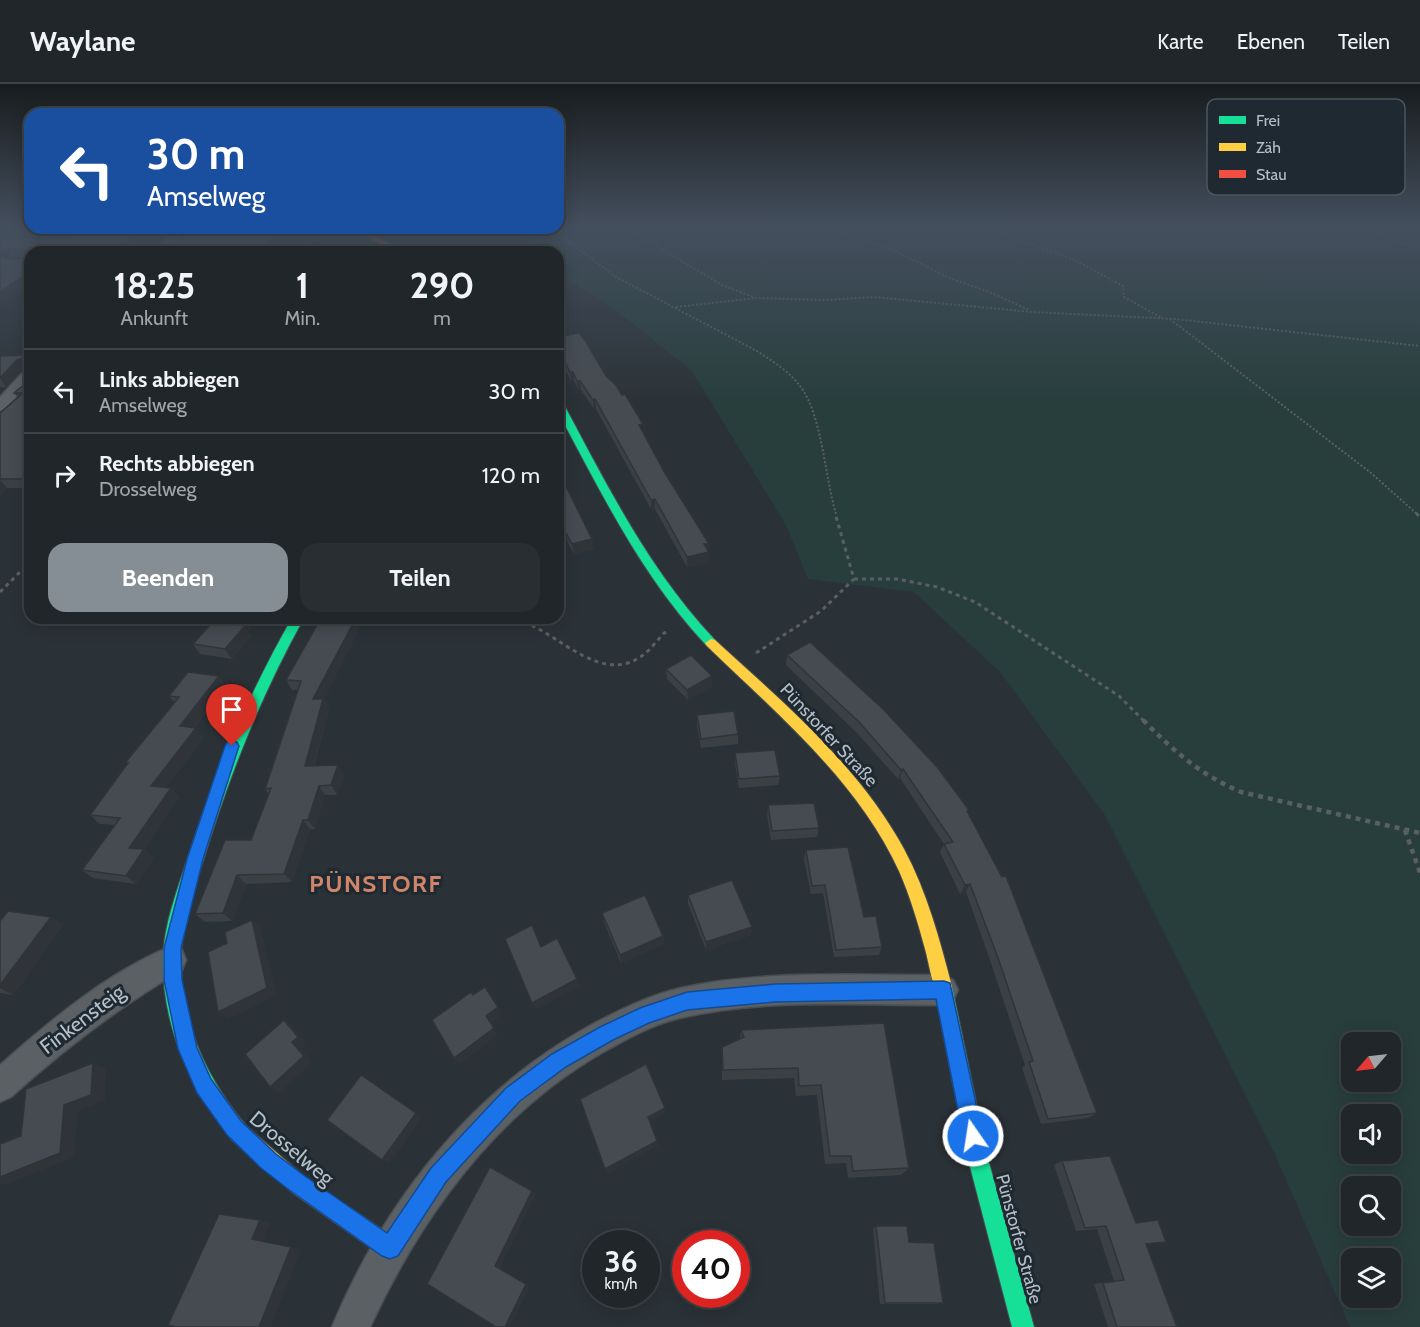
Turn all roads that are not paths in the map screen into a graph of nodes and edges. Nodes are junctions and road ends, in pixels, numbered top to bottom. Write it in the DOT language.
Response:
graph roads {
  1 [pos="24,380"];
  2 [pos="0,406"];
  3 [pos="564,421"];
  4 [pos="294,624"];
  5 [pos="172,960"];
  6 [pos="944,990"];
  7 [pos="0,1086"];
  8 [pos="390,1248"];
  9 [pos="351,1327"];
  10 [pos="1023,1327"];
  1 -- 2 [label="street"];
  3 -- 6 [label="street, Pünstorfer Straße"];
  4 -- 5 [label="street, Drosselweg"];
  5 -- 7 [label="street, Finkensteig"];
  5 -- 8 [label="street, Drosselweg"];
  6 -- 8 [label="street"];
  6 -- 10 [label="street, Pünstorfer Straße"];
  8 -- 9 [label="street"];
}
